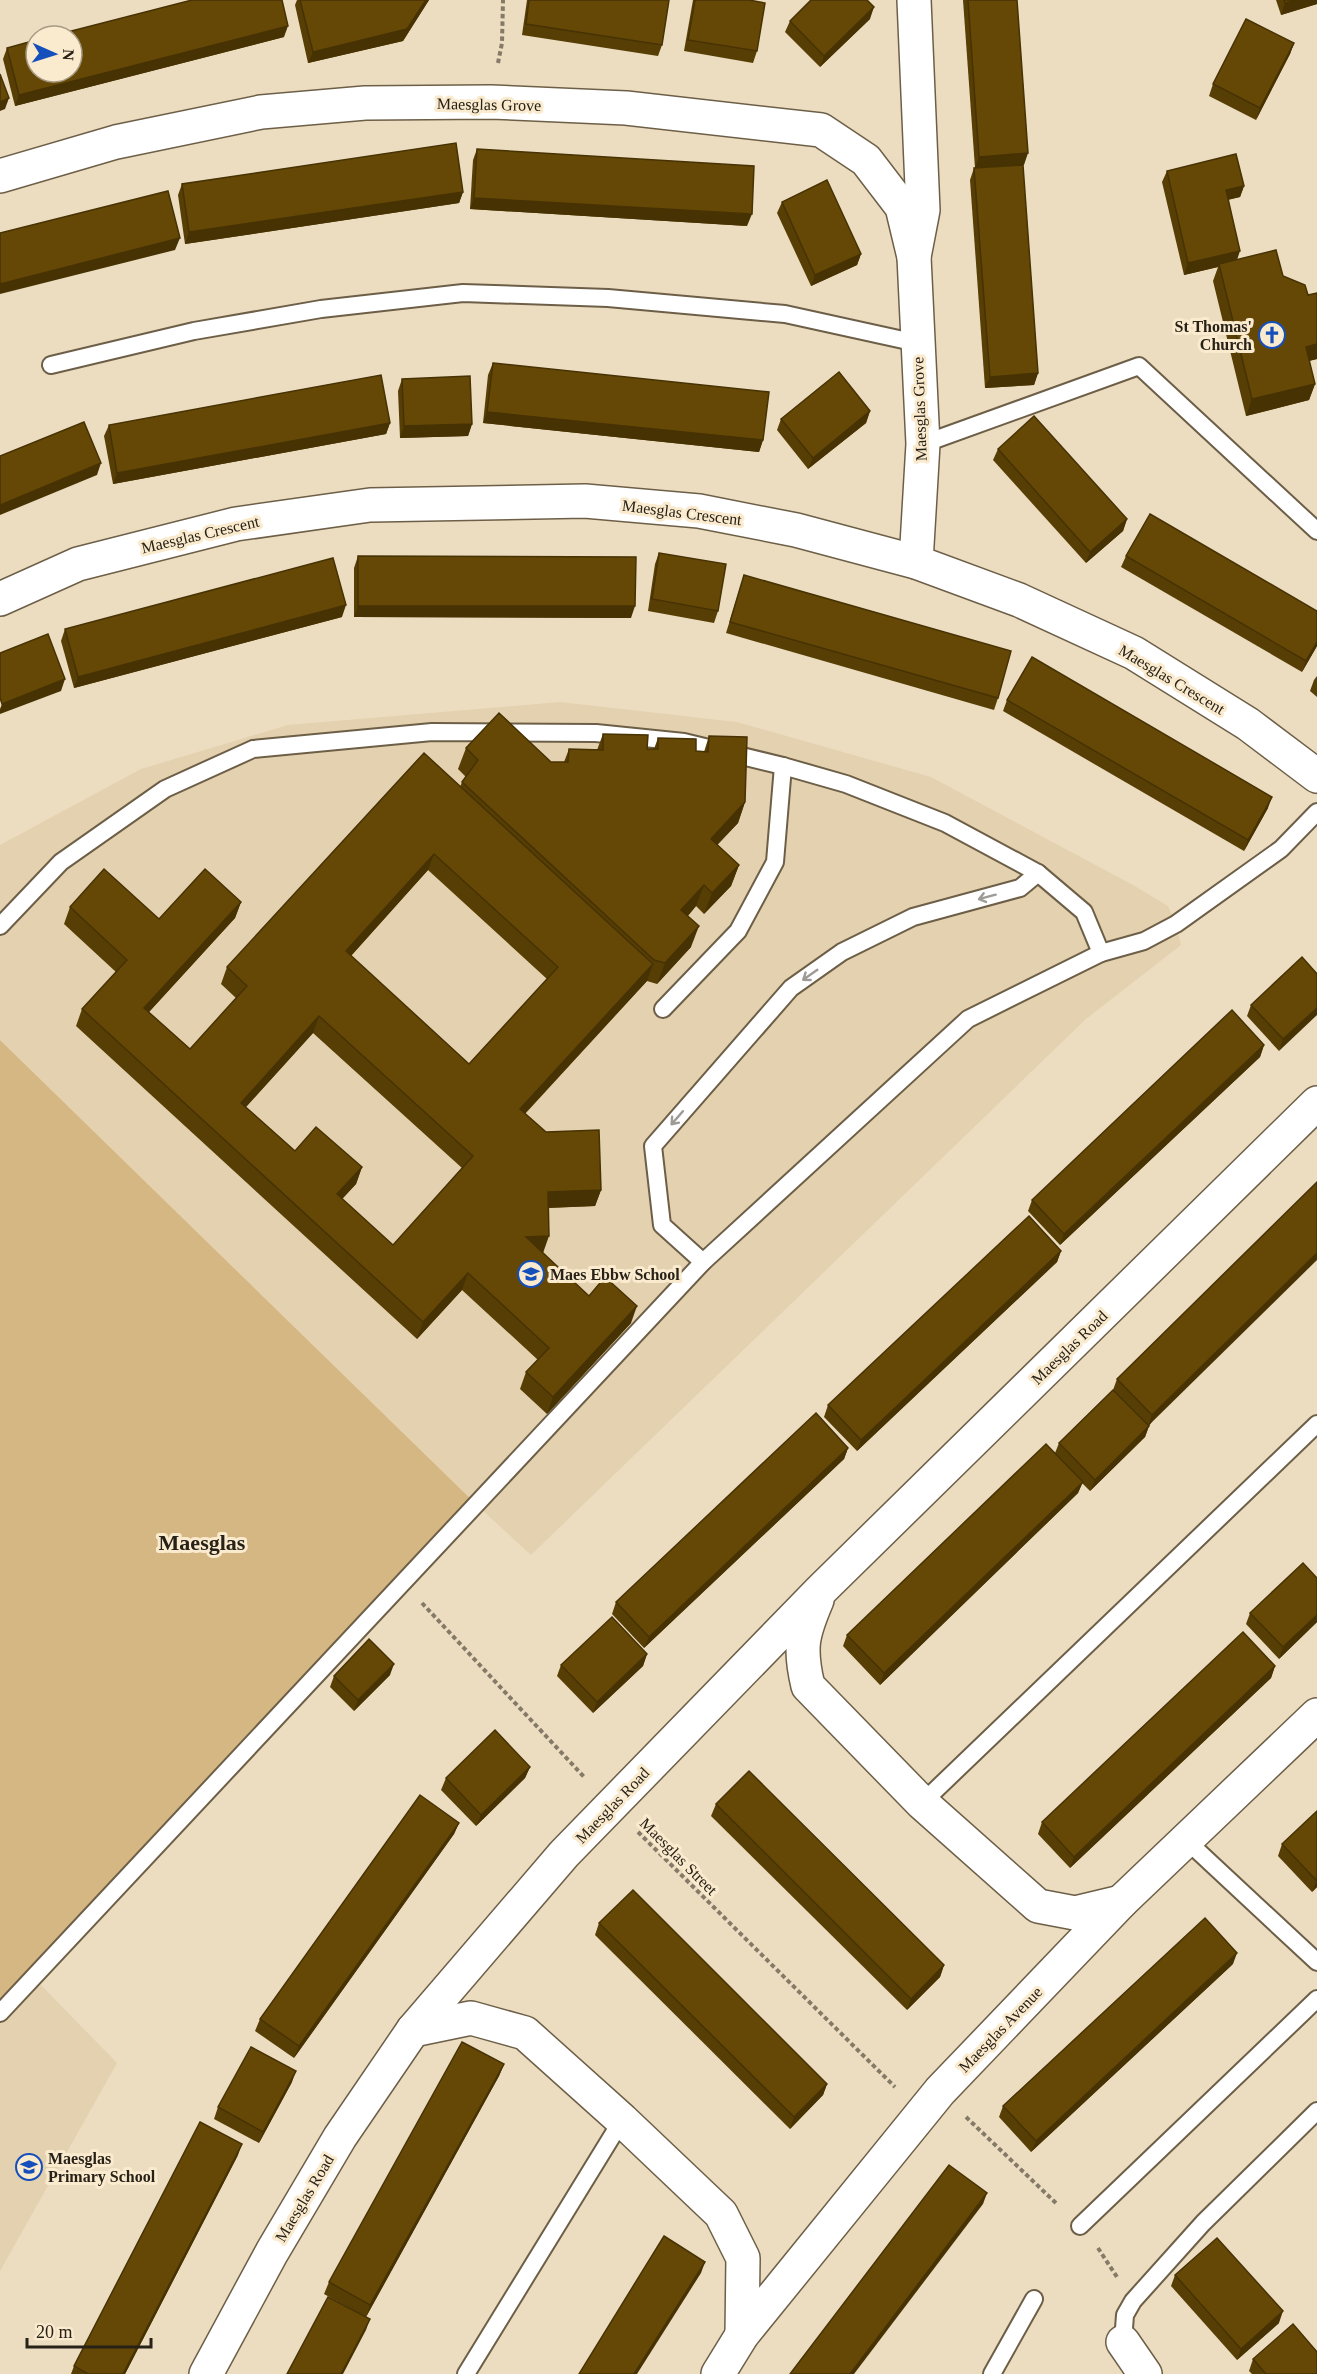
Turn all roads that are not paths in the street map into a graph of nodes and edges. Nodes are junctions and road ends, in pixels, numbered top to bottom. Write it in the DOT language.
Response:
graph roads {
  1 [pos="914,0"];
  2 [pos="0,176"];
  3 [pos="914,257"];
  4 [pos="917,343"];
  5 [pos="51,365"];
  6 [pos="922,444"];
  7 [pos="1317,531"];
  8 [pos="916,562"];
  9 [pos="0,599"];
  10 [pos="783,766"];
  11 [pos="1317,776"];
  12 [pos="1317,812"];
  13 [pos="1038,873"];
  14 [pos="0,926"];
  15 [pos="1101,953"];
  16 [pos="663,1009"];
  17 [pos="1317,1103"];
  18 [pos="703,1262"];
  19 [pos="1317,1424"];
  20 [pos="821,1590"];
  21 [pos="1317,1714"];
  22 [pos="922,1803"];
  23 [pos="1186,1840"];
  24 [pos="1121,1902"];
  25 [pos="1317,1962"];
  26 [pos="1317,1999"];
  27 [pos="0,2013"];
  28 [pos="414,2030"];
  29 [pos="1317,2111"];
  30 [pos="622,2120"];
  31 [pos="1080,2226"];
  32 [pos="1034,2299"];
  33 [pos="742,2335"];
  34 [pos="1123,2342"];
  35 [pos="206,2374"];
  36 [pos="466,2374"];
  37 [pos="718,2374"];
  38 [pos="992,2374"];
  39 [pos="1145,2374"];
  1 -- 3 [label="street, Maesglas Grove"];
  2 -- 3 [label="street, Maesglas Grove"];
  3 -- 4 [label="street, Maesglas Grove"];
  4 -- 5 [label="lane"];
  4 -- 6 [label="street, Maesglas Grove"];
  6 -- 7 [label="lane"];
  6 -- 8 [label="street, Maesglas Grove"];
  8 -- 9 [label="street, Maesglas Crescent"];
  8 -- 11 [label="street, Maesglas Crescent"];
  10 -- 13 [label="lane"];
  10 -- 14 [label="lane"];
  10 -- 16 [label="lane"];
  12 -- 15 [label="lane"];
  13 -- 15 [label="lane"];
  13 -- 18 [label="lane, one-way"];
  15 -- 18 [label="lane"];
  17 -- 20 [label="street, Maesglas Road"];
  18 -- 27 [label="lane"];
  19 -- 22 [label="lane"];
  20 -- 22 [label="street, Maesglas Road"];
  20 -- 28 [label="street, Maesglas Road"];
  21 -- 23 [label="street, Maesglas Avenue"];
  22 -- 24 [label="street, Maesglas Road"];
  23 -- 24 [label="street, Maesglas Avenue"];
  23 -- 25 [label="lane"];
  24 -- 33 [label="street, Maesglas Avenue"];
  26 -- 31 [label="lane"];
  28 -- 30 [label="street"];
  28 -- 35 [label="street, Maesglas Road"];
  29 -- 34 [label="lane"];
  30 -- 33 [label="street"];
  30 -- 36 [label="lane"];
  32 -- 38 [label="lane"];
  33 -- 37 [label="street, Maesglas Avenue"];
  34 -- 39 [label="street"];
}
